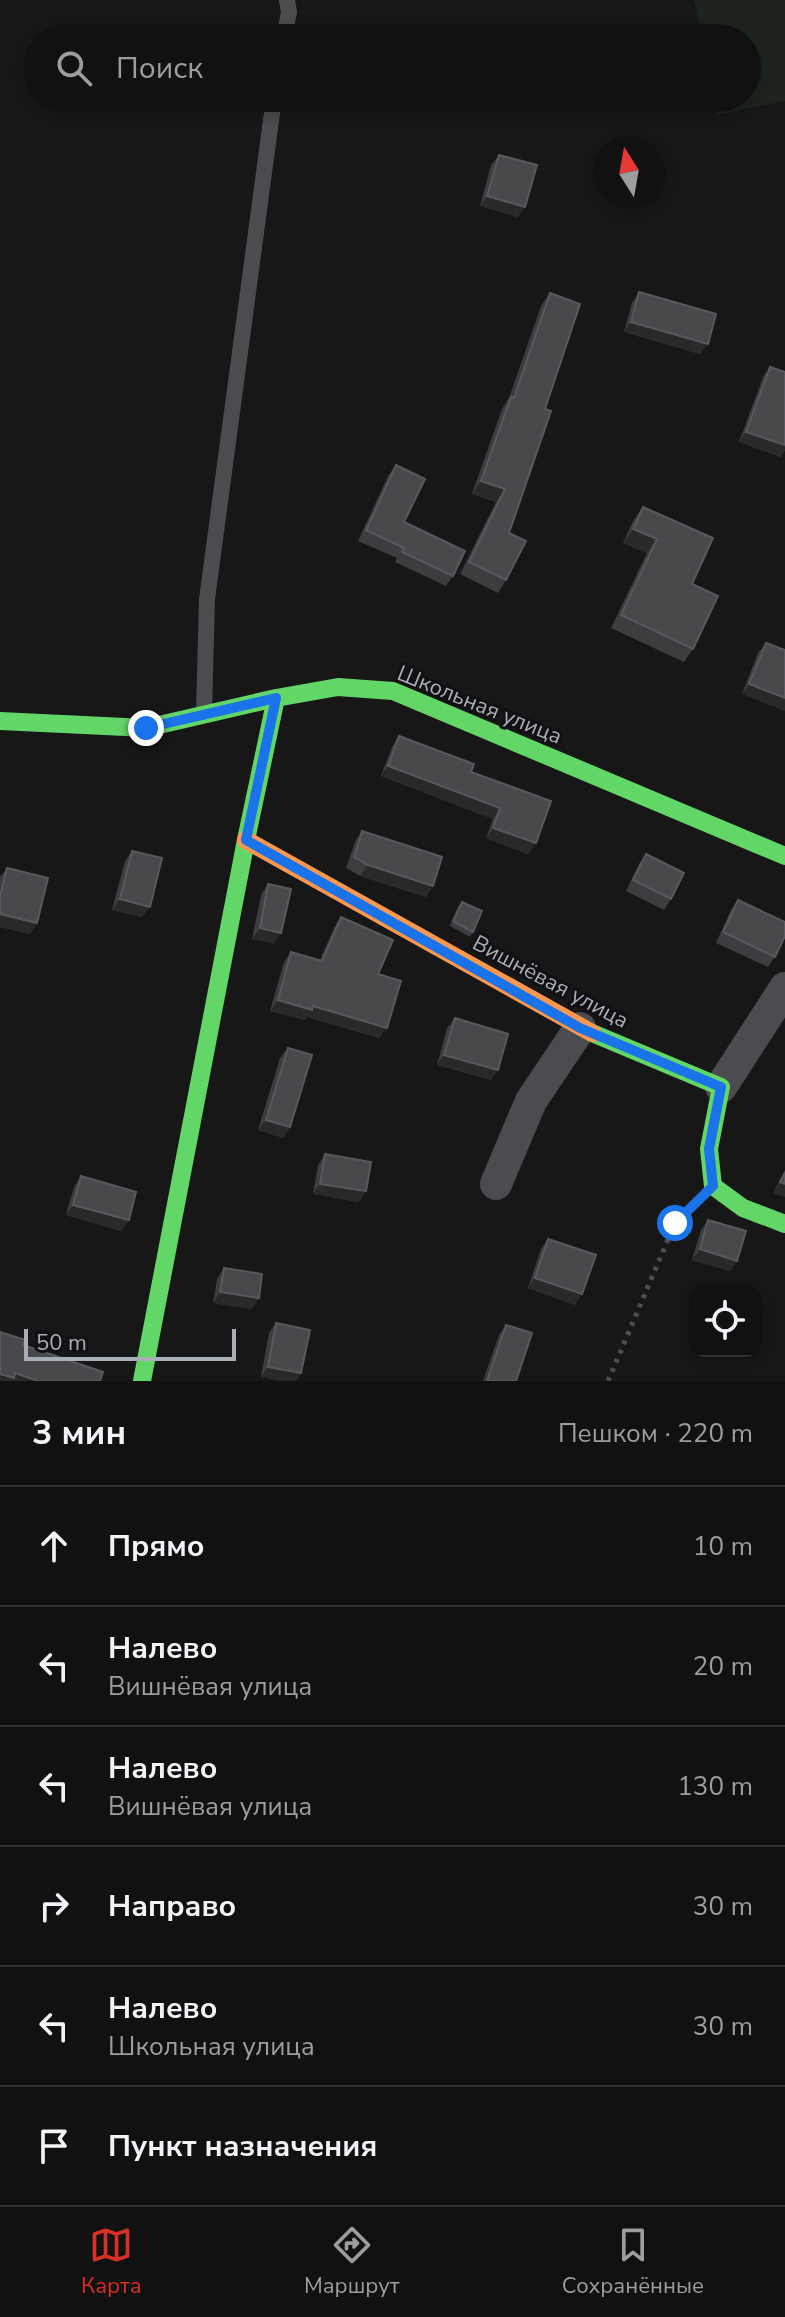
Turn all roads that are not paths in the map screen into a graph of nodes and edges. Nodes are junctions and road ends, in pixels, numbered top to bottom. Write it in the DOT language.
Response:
graph roads {
  1 [pos="287,0"];
  2 [pos="287,24"];
  3 [pos="272,112"];
  4 [pos="276,698"];
  5 [pos="204,715"];
  6 [pos="0,721"];
  7 [pos="246,840"];
  8 [pos="785,856"];
  9 [pos="785,988"];
  10 [pos="580,1028"];
  11 [pos="721,1087"];
  12 [pos="496,1184"];
  13 [pos="785,1224"];
  14 [pos="142,1381"];
  1 -- 2 [label="lane"];
  3 -- 5 [label="lane"];
  4 -- 5 [label="street, Школьная улица"];
  4 -- 7 [label="street"];
  4 -- 8 [label="street, Школьная улица"];
  5 -- 6 [label="street, Школьная улица"];
  7 -- 10 [label="street, Вишнёвая улица"];
  7 -- 14 [label="street"];
  9 -- 11 [label="street"];
  10 -- 11 [label="street, Вишнёвая улица"];
  10 -- 12 [label="street"];
  11 -- 13 [label="street"];
}
